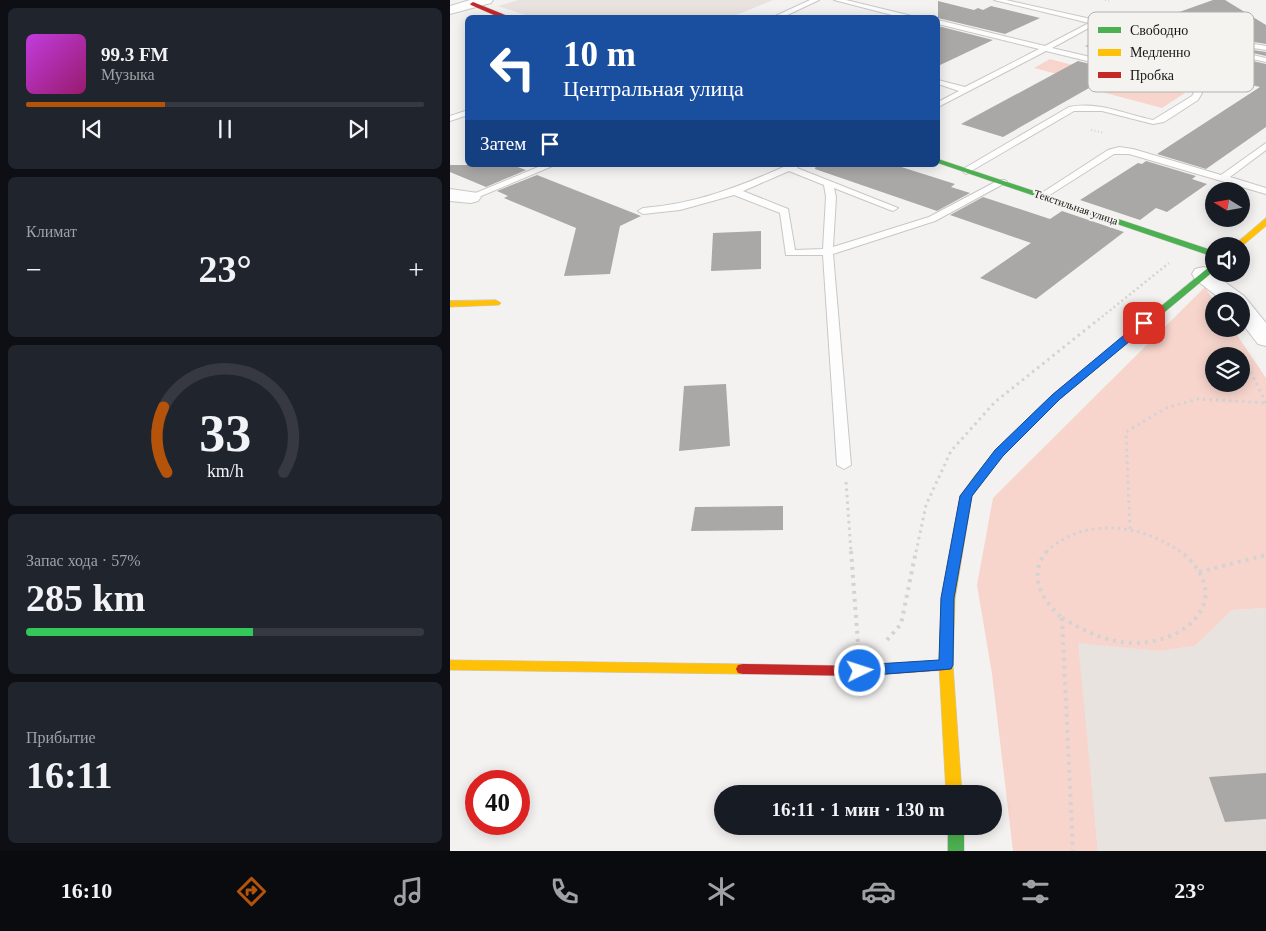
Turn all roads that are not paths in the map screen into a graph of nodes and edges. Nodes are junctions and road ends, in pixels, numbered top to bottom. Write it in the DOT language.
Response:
graph roads {
  1 [pos="816,0"];
  2 [pos="837,0"];
  3 [pos="997,0"];
  4 [pos="480,2"];
  5 [pos="450,10"];
  6 [pos="898,14"];
  7 [pos="503,15"];
  8 [pos="781,15"];
  9 [pos="903,15"];
  10 [pos="1088,20"];
  11 [pos="940,22"];
  12 [pos="1088,26"];
  13 [pos="1046,48"];
  14 [pos="1088,58"];
  15 [pos="940,83"];
  16 [pos="966,90"];
  17 [pos="1197,92"];
  18 [pos="940,104"];
  19 [pos="465,113"];
  20 [pos="450,119"];
  21 [pos="1266,146"];
  22 [pos="940,163"];
  23 [pos="546,167"];
  24 [pos="790,167"];
  25 [pos="794,167"];
  26 [pos="966,171"];
  27 [pos="1223,178"];
  28 [pos="1002,182"];
  29 [pos="828,183"];
  30 [pos="732,191"];
  31 [pos="1266,191"];
  32 [pos="450,195"];
  33 [pos="1042,196"];
  34 [pos="471,197"];
  35 [pos="893,208"];
  36 [pos="643,211"];
  37 [pos="1266,221"];
  38 [pos="1247,237"];
  39 [pos="1205,251"];
  40 [pos="828,252"];
  41 [pos="1205,273"];
  42 [pos="1219,282"];
  43 [pos="1228,292"];
  44 [pos="496,303"];
  45 [pos="450,304"];
  46 [pos="1250,318"];
  47 [pos="1266,339"];
  48 [pos="844,466"];
  49 [pos="450,665"];
  50 [pos="946,665"];
  51 [pos="953,785"];
  52 [pos="956,835"];
  53 [pos="956,851"];
  1 -- 8 [label="lane"];
  2 -- 6 [label="lane"];
  3 -- 10 [label="lane"];
  4 -- 5 [label="street"];
  4 -- 7 [label="street"];
  6 -- 9 [label="lane"];
  11 -- 13 [label="lane"];
  12 -- 13 [label="lane"];
  13 -- 14 [label="lane"];
  13 -- 16 [label="lane"];
  15 -- 16 [label="lane"];
  16 -- 18 [label="lane"];
  17 -- 26 [label="lane"];
  19 -- 20 [label="lane"];
  21 -- 27 [label="lane"];
  22 -- 26 [label="street, Текстильная улица"];
  23 -- 34 [label="lane"];
  24 -- 30 [label="lane"];
  25 -- 29 [label="lane"];
  26 -- 28 [label="street, Текстильная улица"];
  27 -- 31 [label="lane"];
  27 -- 33 [label="lane"];
  28 -- 33 [label="street, Текстильная улица"];
  28 -- 40 [label="lane"];
  29 -- 35 [label="lane"];
  29 -- 40 [label="lane"];
  30 -- 36 [label="lane"];
  30 -- 40 [label="lane"];
  32 -- 34 [label="street"];
  33 -- 39 [label="street, Текстильная улица"];
  37 -- 38 [label="street"];
  40 -- 48 [label="lane"];
  41 -- 50 [label="street"];
  42 -- 43 [label="street"];
  44 -- 45 [label="street"];
  46 -- 47 [label="street"];
  49 -- 50 [label="street"];
  50 -- 51 [label="street"];
  52 -- 53 [label="street"];
}
